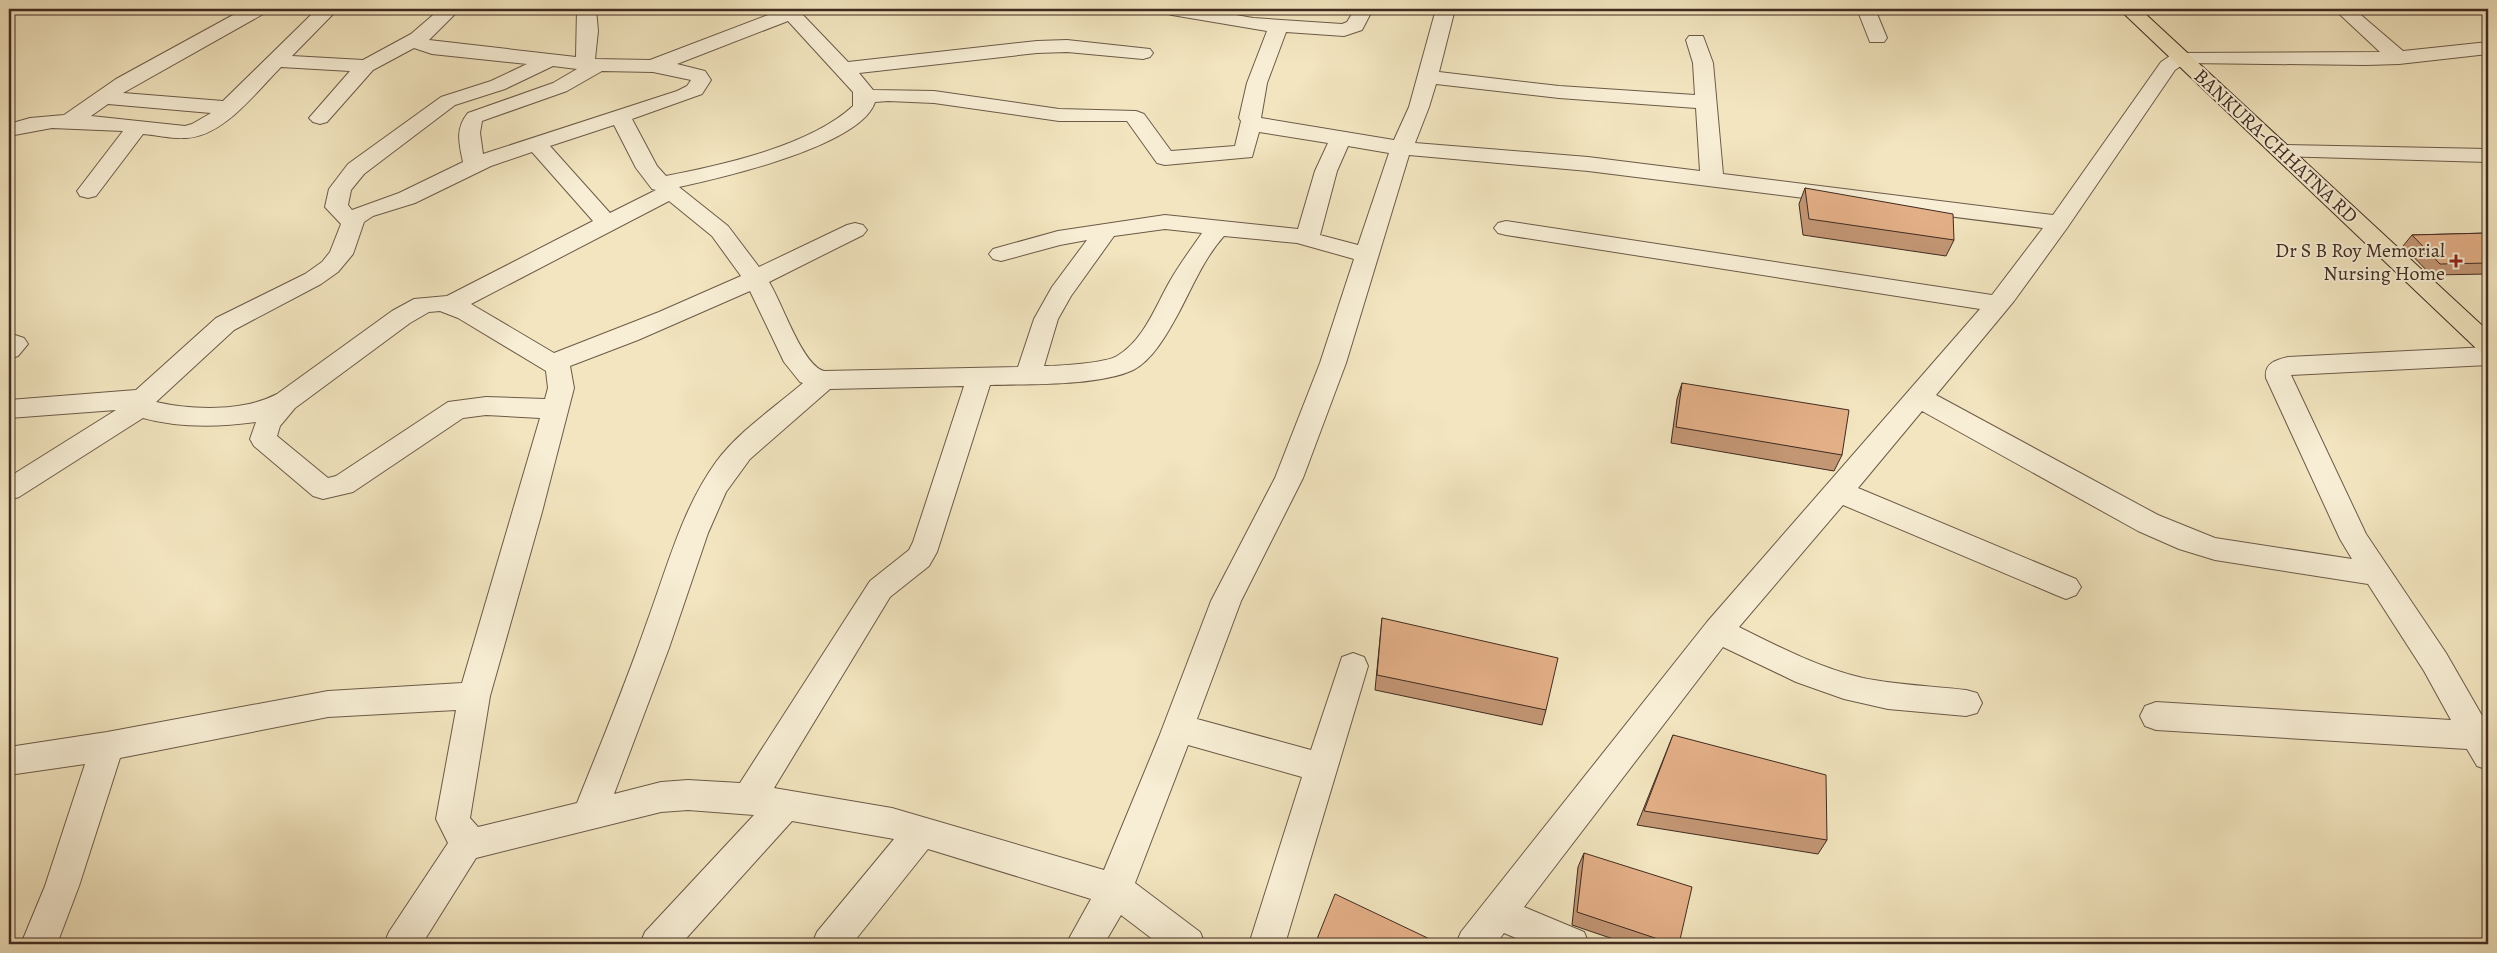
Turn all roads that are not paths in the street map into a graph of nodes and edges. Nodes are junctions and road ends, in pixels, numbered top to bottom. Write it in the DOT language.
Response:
graph roads {
  1 [pos="258,9"];
  2 [pos="328,9"];
  3 [pos="452,9"];
  4 [pos="587,9"];
  5 [pos="743,9"];
  6 [pos="1172,9"];
  7 [pos="1364,9"];
  8 [pos="1446,9"];
  9 [pos="1858,9"];
  10 [pos="1866,9"];
  11 [pos="2129,9"];
  12 [pos="2342,9"];
  13 [pos="796,11"];
  14 [pos="1201,11"];
  15 [pos="1268,19"];
  16 [pos="747,30"];
  17 [pos="418,38"];
  18 [pos="1877,38"];
  19 [pos="1696,40"];
  20 [pos="2488,48"];
  21 [pos="1143,53"];
  22 [pos="2181,57"];
  23 [pos="2399,58"];
  24 [pos="551,60"];
  25 [pos="274,62"];
  26 [pos="592,64"];
  27 [pos="366,66"];
  28 [pos="653,66"];
  29 [pos="844,69"];
  30 [pos="1427,77"];
  31 [pos="103,97"];
  32 [pos="865,97"];
  33 [pos="1706,102"];
  34 [pos="226,108"];
  35 [pos="620,115"];
  36 [pos="320,118"];
  37 [pos="70,121"];
  38 [pos="1251,122"];
  39 [pos="137,128"];
  40 [pos="9,130"];
  41 [pos="1340,139"];
  42 [pos="536,144"];
  43 [pos="1401,148"];
  44 [pos="2282,151"];
  45 [pos="2488,156"];
  46 [pos="474,164"];
  47 [pos="1712,181"];
  48 [pos="665,188"];
  49 [pos="88,191"];
  50 [pos="2059,222"];
  51 [pos="607,223"];
  52 [pos="352,224"];
  53 [pos="1220,228"];
  54 [pos="1506,228"];
  55 [pos="855,230"];
  56 [pos="1106,230"];
  57 [pos="1306,238"];
  58 [pos="1000,254"];
  59 [pos="1367,255"];
  60 [pos="756,280"];
  61 [pos="451,304"];
  62 [pos="1997,304"];
  63 [pos="2488,345"];
  64 [pos="2488,356"];
  65 [pos="551,363"];
  66 [pos="1028,377"];
  67 [pos="979,379"];
  68 [pos="824,380"];
  69 [pos="1919,398"];
  70 [pos="286,401"];
  71 [pos="142,403"];
  72 [pos="9,408"];
  73 [pos="555,410"];
  74 [pos="9,490"];
  75 [pos="1838,491"];
  76 [pos="2376,574"];
  77 [pos="2066,587"];
  78 [pos="1718,632"];
  79 [pos="1353,666"];
  80 [pos="474,696"];
  81 [pos="1966,703"];
  82 [pos="2156,716"];
  83 [pos="1178,728"];
  84 [pos="107,746"];
  85 [pos="2482,746"];
  86 [pos="9,761"];
  87 [pos="1322,768"];
  88 [pos="749,799"];
  89 [pos="785,805"];
  90 [pos="589,815"];
  91 [pos="920,833"];
  92 [pos="468,841"];
  93 [pos="1116,890"];
  94 [pos="1498,913"];
  95 [pos="39,944"];
  96 [pos="402,944"];
  97 [pos="658,944"];
  98 [pos="830,944"];
  99 [pos="1084,944"];
  100 [pos="1187,944"];
  101 [pos="1267,944"];
  102 [pos="1474,944"];
  103 [pos="1571,944"];
  1 -- 31 [label="street"];
  2 -- 25 [label="street"];
  3 -- 17 [label="street"];
  4 -- 26 [label="street"];
  5 -- 16 [label="street"];
  6 -- 14 [label="street"];
  7 -- 15 [label="street"];
  8 -- 30 [label="street"];
  9 -- 10 [label="street"];
  10 -- 18 [label="street"];
  11 -- 22 [label="highway, BANKURA-CHHATNA RD"];
  12 -- 23 [label="street"];
  13 -- 16 [label="street"];
  13 -- 29 [label="street"];
  14 -- 15 [label="street"];
  15 -- 38 [label="street"];
  16 -- 28 [label="street"];
  17 -- 24 [label="street"];
  17 -- 27 [label="street"];
  19 -- 33 [label="street"];
  20 -- 23 [label="street"];
  21 -- 29 [label="street"];
  22 -- 23 [label="street"];
  22 -- 44 [label="highway, BANKURA-CHHATNA RD"];
  22 -- 50 [label="street"];
  24 -- 26 [label="street"];
  24 -- 52 [label="street"];
  25 -- 27 [label="street"];
  25 -- 34 [label="street"];
  26 -- 28 [label="street"];
  26 -- 46 [label="street"];
  27 -- 36 [label="street"];
  28 -- 35 [label="street"];
  29 -- 32 [label="street"];
  30 -- 33 [label="street"];
  30 -- 43 [label="street"];
  31 -- 34 [label="street"];
  31 -- 37 [label="street"];
  32 -- 38 [label="street"];
  32 -- 48 [label="street"];
  33 -- 47 [label="street"];
  34 -- 39 [label="street"];
  35 -- 42 [label="street"];
  35 -- 48 [label="street"];
  37 -- 39 [label="street"];
  37 -- 40 [label="street"];
  38 -- 41 [label="street"];
  39 -- 49 [label="street"];
  41 -- 43 [label="street"];
  41 -- 57 [label="street"];
  42 -- 46 [label="street"];
  42 -- 51 [label="street"];
  43 -- 47 [label="street"];
  43 -- 59 [label="street"];
  44 -- 45 [label="street"];
  44 -- 63 [label="highway, BANKURA-CHHATNA RD"];
  46 -- 52 [label="street"];
  47 -- 50 [label="street"];
  48 -- 51 [label="street"];
  48 -- 60 [label="street"];
  50 -- 62 [label="street"];
  51 -- 61 [label="street"];
  52 -- 71 [label="street"];
  53 -- 56 [label="street"];
  53 -- 57 [label="street"];
  53 -- 66 [label="street"];
  54 -- 62 [label="street"];
  55 -- 60 [label="street"];
  56 -- 58 [label="street"];
  56 -- 66 [label="street"];
  57 -- 59 [label="street"];
  59 -- 83 [label="street"];
  60 -- 65 [label="street"];
  60 -- 68 [label="street"];
  61 -- 65 [label="street"];
  61 -- 70 [label="street"];
  62 -- 69 [label="street"];
  64 -- 76 [label="street"];
  65 -- 73 [label="street"];
  66 -- 67 [label="street"];
  67 -- 68 [label="street"];
  67 -- 88 [label="street"];
  68 -- 90 [label="street"];
  69 -- 75 [label="street"];
  69 -- 76 [label="street"];
  70 -- 71 [label="street"];
  70 -- 73 [label="street"];
  71 -- 72 [label="street"];
  71 -- 74 [label="street"];
  73 -- 80 [label="street"];
  75 -- 77 [label="street"];
  75 -- 78 [label="street"];
  76 -- 85 [label="street"];
  78 -- 81 [label="street"];
  78 -- 94 [label="street"];
  79 -- 87 [label="street"];
  80 -- 84 [label="street"];
  80 -- 92 [label="street"];
  82 -- 85 [label="street"];
  83 -- 87 [label="street"];
  83 -- 93 [label="street"];
  84 -- 86 [label="street"];
  84 -- 95 [label="street"];
  87 -- 101 [label="street"];
  88 -- 89 [label="street"];
  88 -- 90 [label="street"];
  89 -- 91 [label="street"];
  89 -- 97 [label="street"];
  90 -- 92 [label="street"];
  91 -- 93 [label="street"];
  91 -- 98 [label="street"];
  92 -- 96 [label="street"];
  93 -- 99 [label="street"];
  93 -- 100 [label="street"];
  94 -- 102 [label="street"];
  94 -- 103 [label="street"];
}
